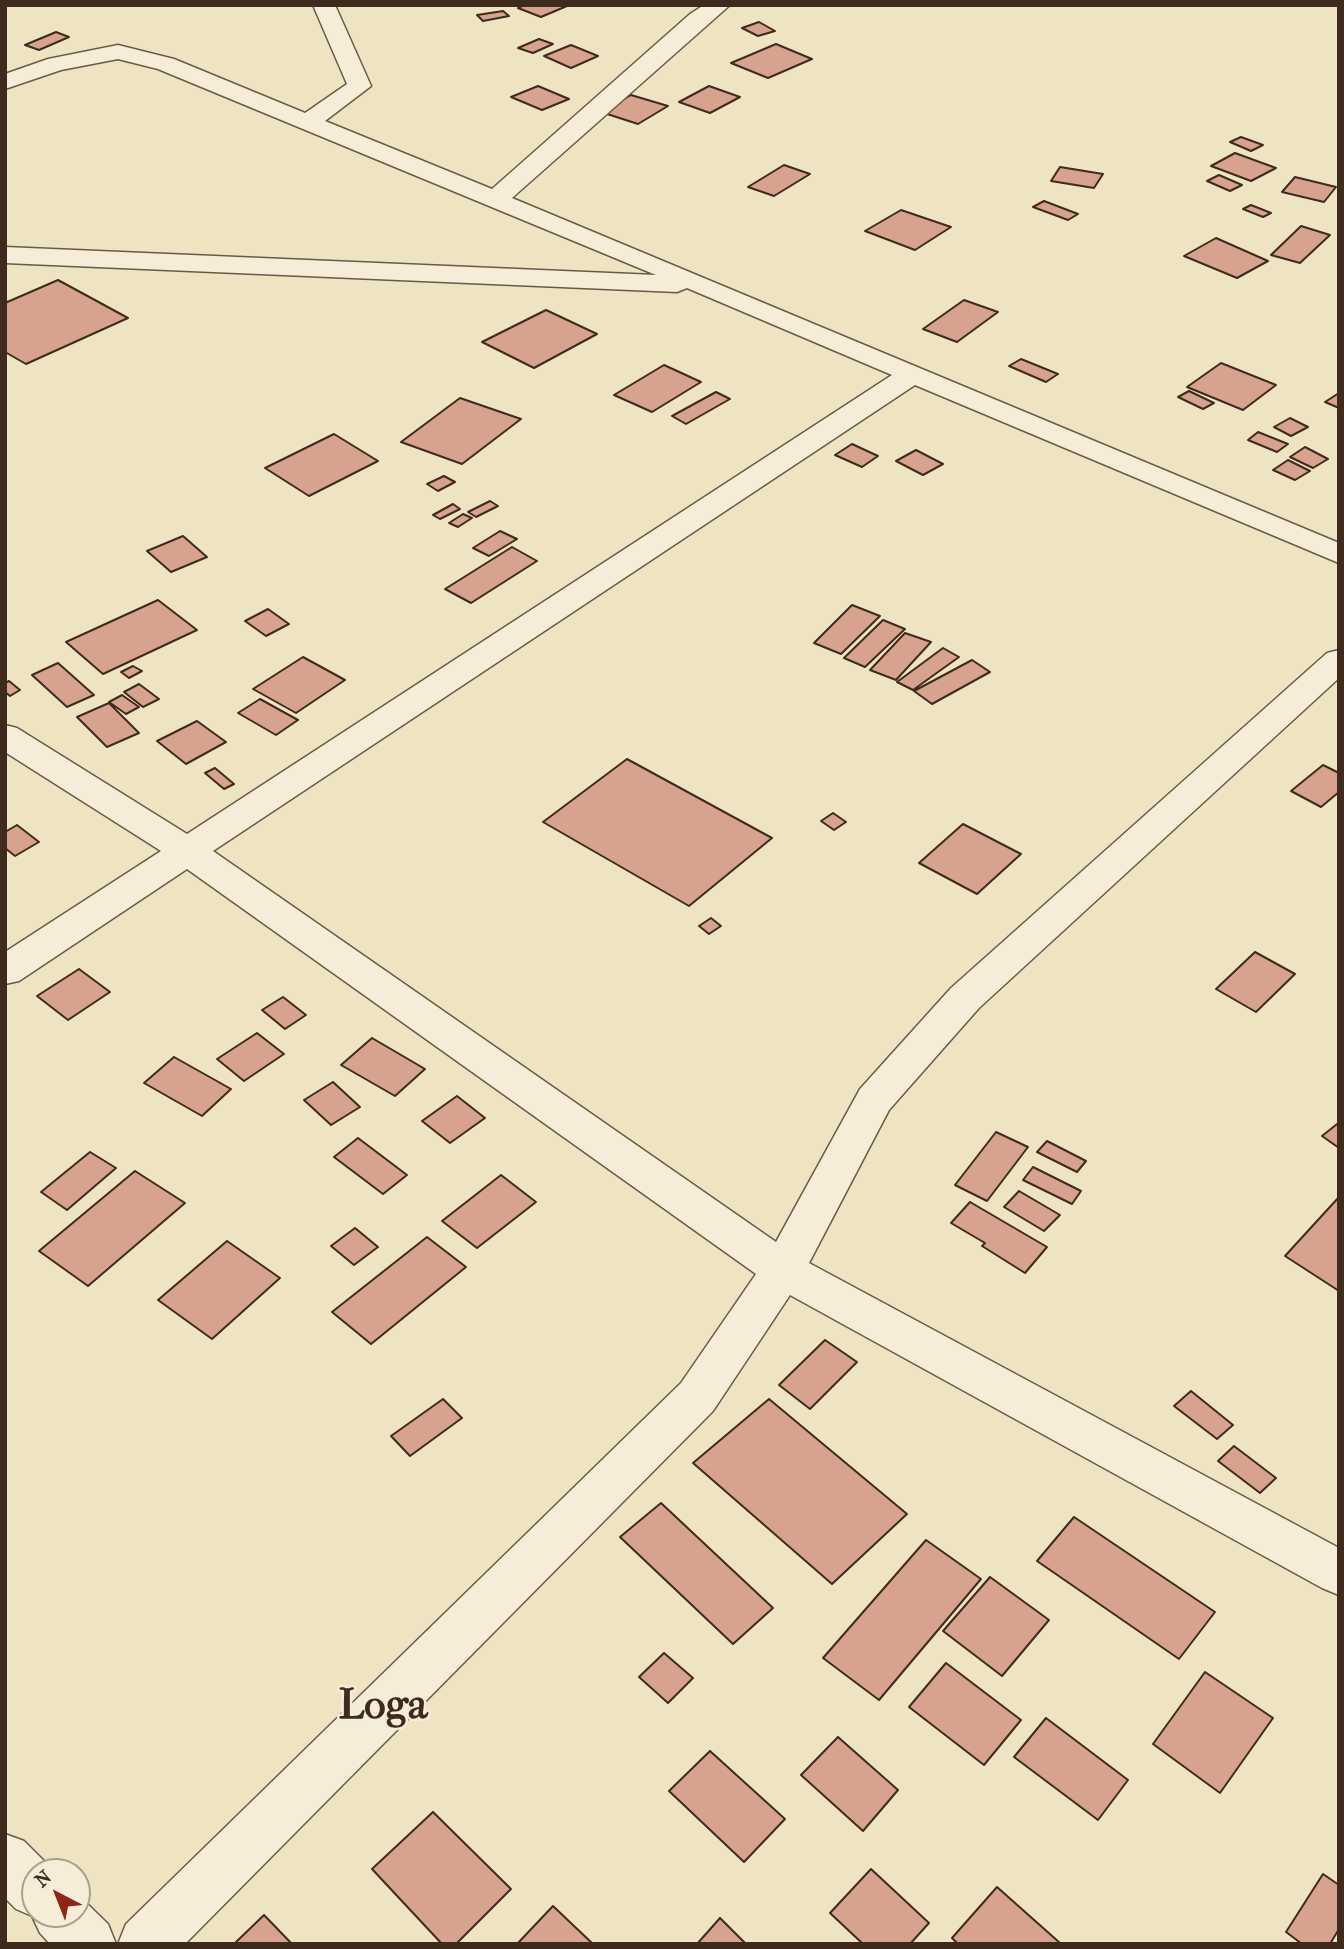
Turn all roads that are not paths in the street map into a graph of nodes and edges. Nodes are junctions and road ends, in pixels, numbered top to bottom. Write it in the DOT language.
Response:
graph roads {
  1 [pos="324,5"];
  2 [pos="719,5"];
  3 [pos="5,82"];
  4 [pos="308,122"];
  5 [pos="495,200"];
  6 [pos="5,255"];
  7 [pos="703,285"];
  8 [pos="912,374"];
  9 [pos="1339,554"];
  10 [pos="1339,660"];
  11 [pos="5,736"];
  12 [pos="186,850"];
  13 [pos="5,971"];
  14 [pos="783,1270"];
  15 [pos="1336,1567"];
  16 [pos="5,1860"];
  17 [pos="21,1876"];
  18 [pos="73,1928"];
  19 [pos="88,1944"];
  20 [pos="146,1944"];
  1 -- 4 [label="street"];
  2 -- 5 [label="street"];
  3 -- 4 [label="street"];
  4 -- 5 [label="street"];
  5 -- 7 [label="street"];
  6 -- 7 [label="street"];
  7 -- 8 [label="street"];
  8 -- 9 [label="street"];
  8 -- 12 [label="street"];
  10 -- 14 [label="street"];
  11 -- 12 [label="street"];
  12 -- 13 [label="street"];
  12 -- 14 [label="street"];
  14 -- 15 [label="street"];
  14 -- 20 [label="street"];
  16 -- 17 [label="street"];
  18 -- 19 [label="street"];
}
